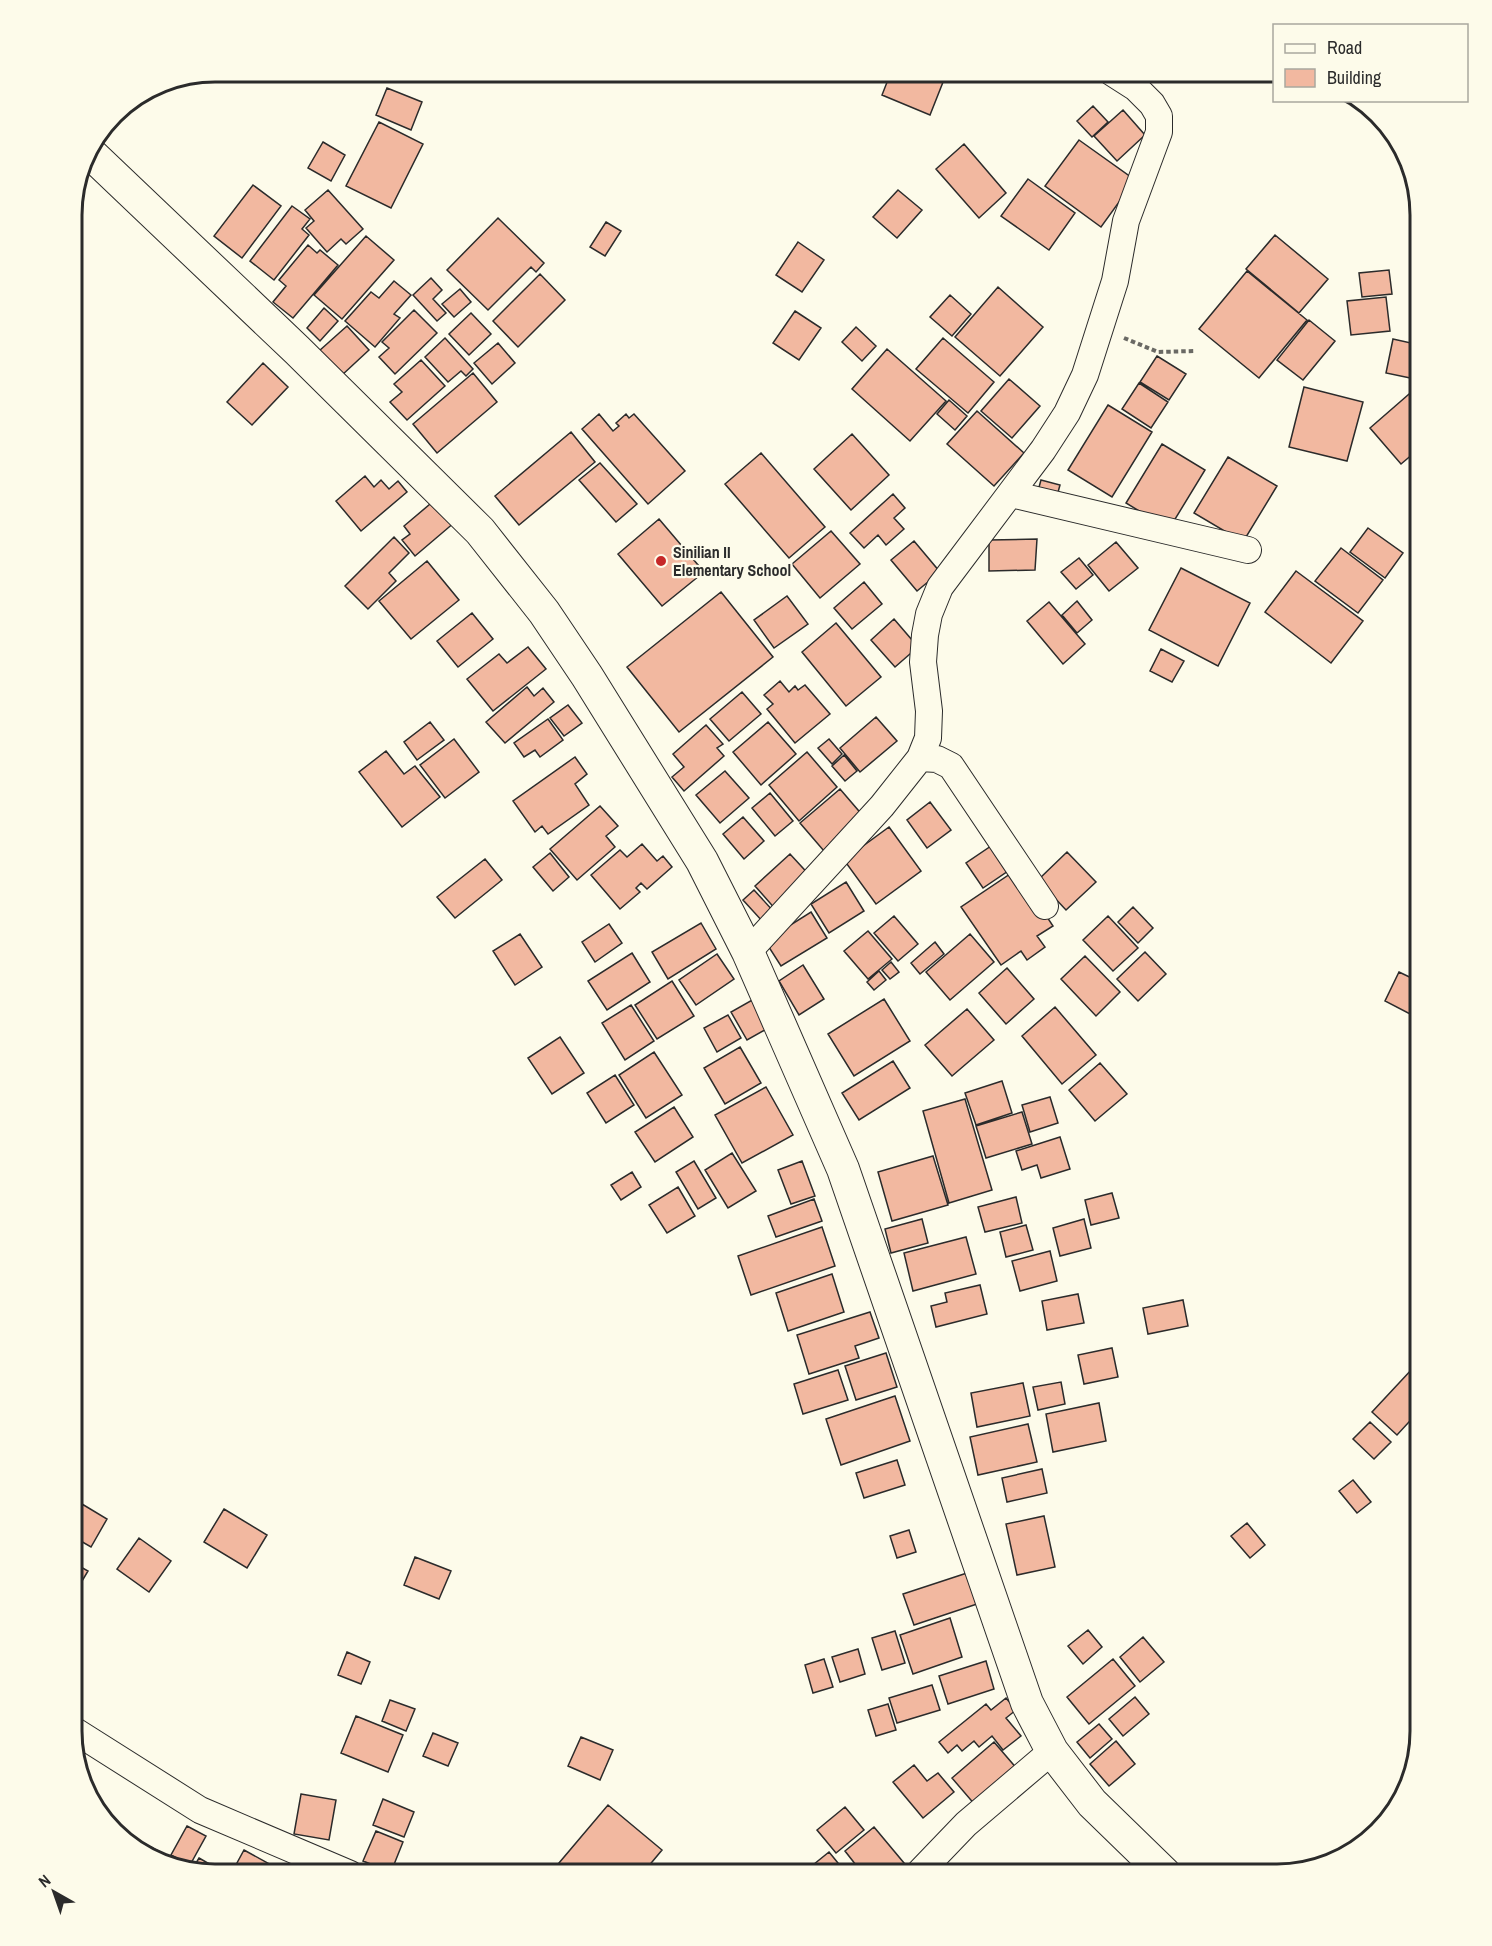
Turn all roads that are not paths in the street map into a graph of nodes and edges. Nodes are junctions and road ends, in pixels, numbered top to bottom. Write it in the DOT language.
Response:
graph roads {
  1 [pos="1128,83"];
  2 [pos="95,159"];
  3 [pos="1011,494"];
  4 [pos="1248,550"];
  5 [pos="920,758"];
  6 [pos="1045,906"];
  7 [pos="748,952"];
  8 [pos="83,1736"];
  9 [pos="1052,1751"];
  10 [pos="327,1864"];
  11 [pos="928,1864"];
  12 [pos="1155,1864"];
  1 -- 3 [label="street"];
  2 -- 7 [label="street"];
  3 -- 4 [label="street"];
  3 -- 5 [label="street"];
  5 -- 6 [label="street"];
  5 -- 7 [label="street"];
  7 -- 9 [label="street"];
  8 -- 10 [label="street"];
  9 -- 11 [label="street"];
  9 -- 12 [label="street"];
}
